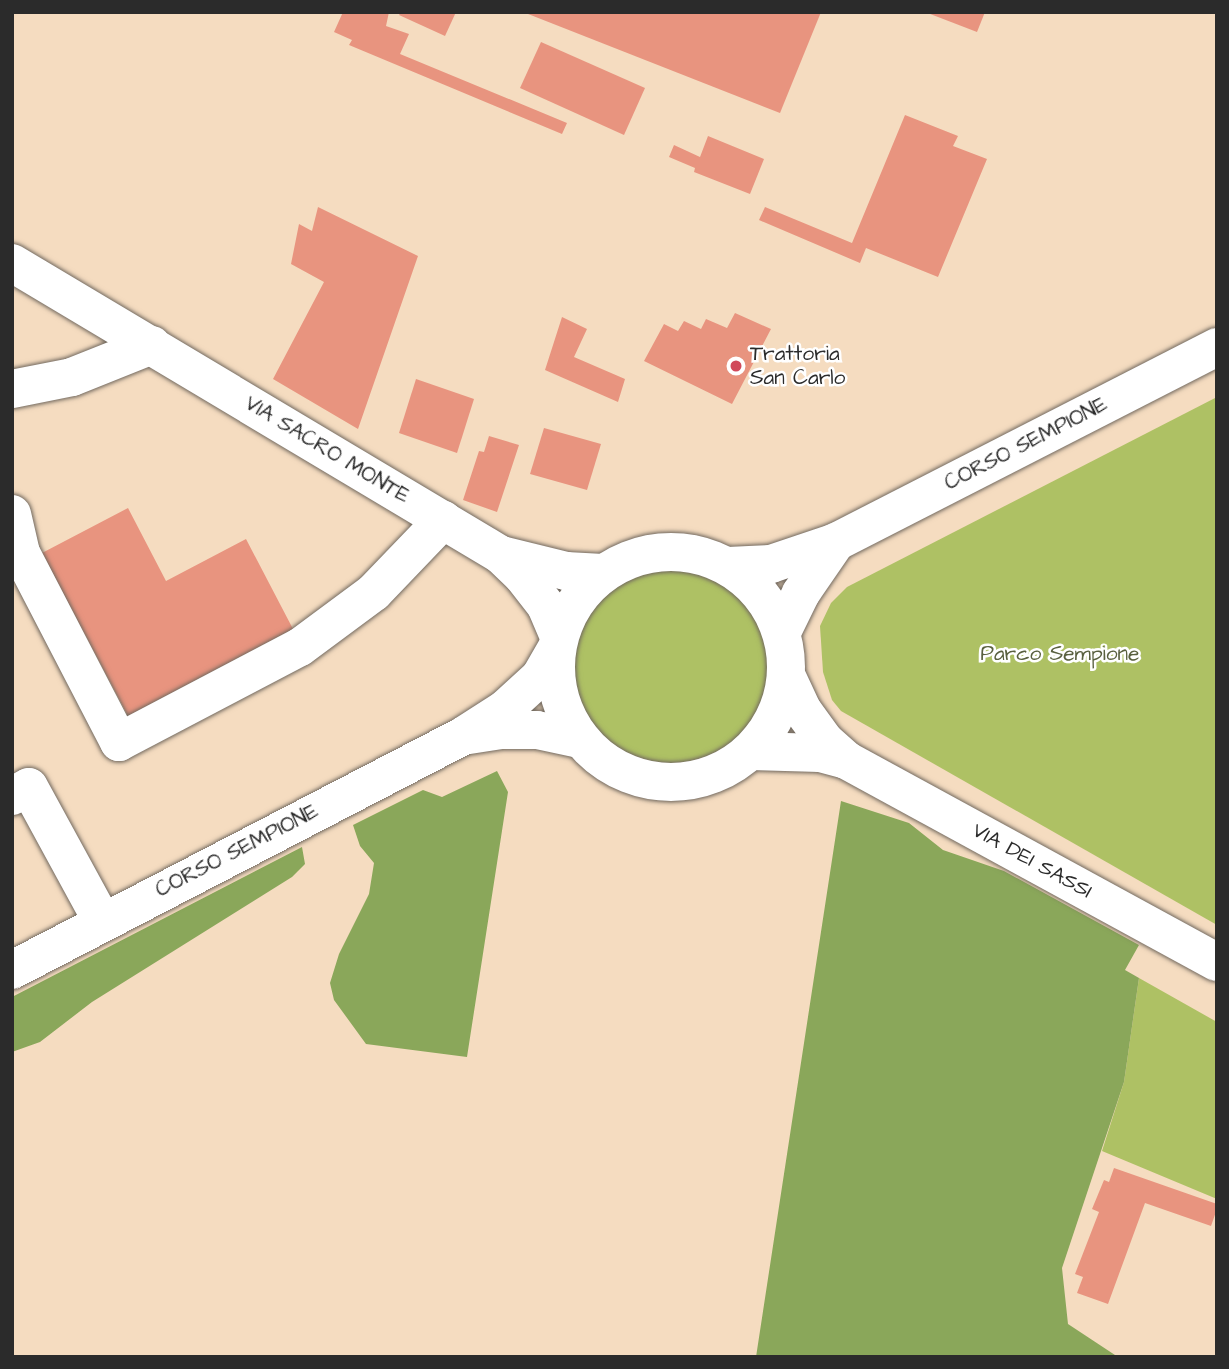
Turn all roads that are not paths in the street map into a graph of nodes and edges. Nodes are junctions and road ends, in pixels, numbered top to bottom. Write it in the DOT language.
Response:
graph roads {
  1 [pos="12,263"];
  2 [pos="152,345"];
  3 [pos="1217,347"];
  4 [pos="12,389"];
  5 [pos="12,514"];
  6 [pos="443,520"];
  7 [pos="836,542"];
  8 [pos="501,555"];
  9 [pos="728,566"];
  10 [pos="603,573"];
  11 [pos="782,632"];
  12 [pos="558,643"];
  13 [pos="787,677"];
  14 [pos="463,736"];
  15 [pos="579,738"];
  16 [pos="751,751"];
  17 [pos="846,760"];
  18 [pos="12,796"];
  19 [pos="102,921"];
  20 [pos="1217,962"];
  21 [pos="12,970"];
  1 -- 2 [label="main road, VIA SACRO MONTE"];
  2 -- 4 [label="main road"];
  2 -- 6 [label="main road, VIA SACRO MONTE"];
  3 -- 7 [label="main road, CORSO SEMPIONE"];
  5 -- 6 [label="main road"];
  6 -- 8 [label="main road, VIA SACRO MONTE"];
  7 -- 9 [label="main road, CORSO SEMPIONE"];
  7 -- 11 [label="main road"];
  8 -- 10 [label="main road, VIA SACRO MONTE"];
  8 -- 12 [label="main road, VIA SACRO MONTE"];
  9 -- 10 [label="main road"];
  9 -- 11 [label="main road"];
  10 -- 12 [label="main road"];
  11 -- 13 [label="main road"];
  12 -- 14 [label="main road"];
  12 -- 15 [label="main road"];
  13 -- 16 [label="main road"];
  13 -- 17 [label="main road, VIA DEI SASSI"];
  14 -- 15 [label="main road"];
  14 -- 19 [label="main road, CORSO SEMPIONE"];
  15 -- 16 [label="main road"];
  16 -- 17 [label="main road, VIA DEI SASSI"];
  17 -- 20 [label="main road, VIA DEI SASSI"];
  18 -- 19 [label="main road"];
  19 -- 21 [label="main road, CORSO SEMPIONE"];
}
